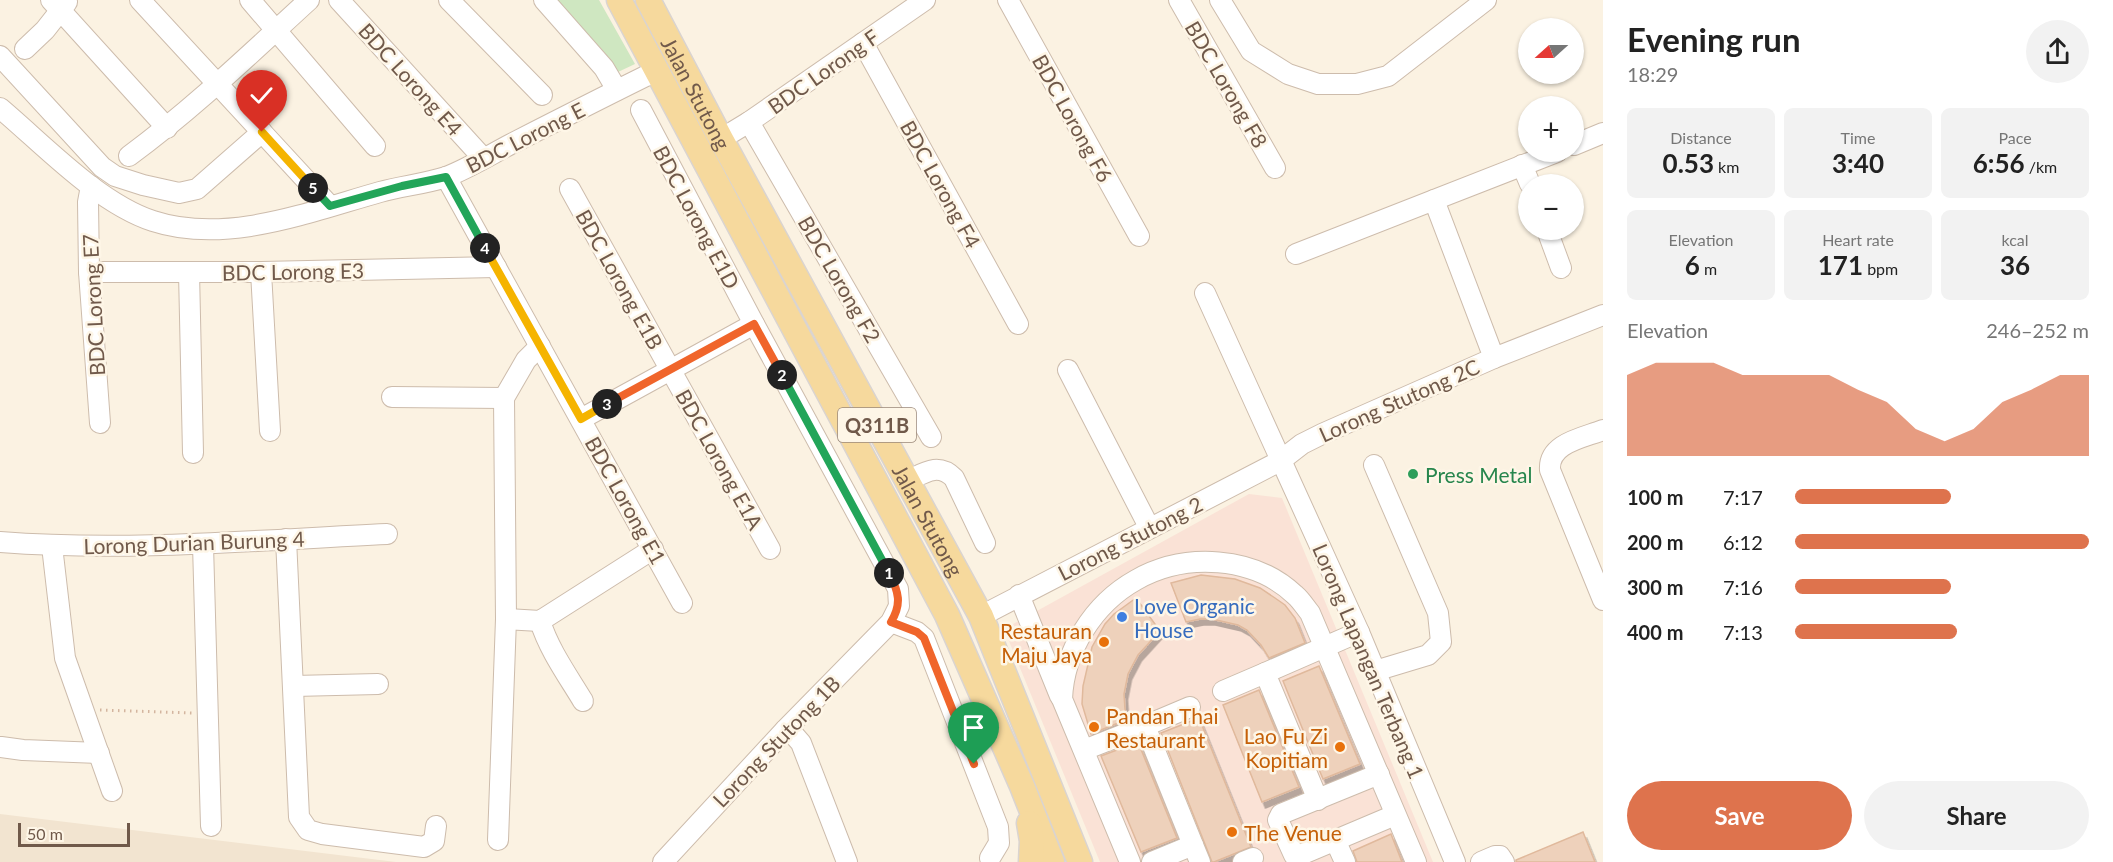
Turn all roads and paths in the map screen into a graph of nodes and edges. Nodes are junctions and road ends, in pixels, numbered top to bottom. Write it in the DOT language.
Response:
graph roads {
  1 [pos="140,0"];
  2 [pos="250,0"];
  3 [pos="309,0"];
  4 [pos="339,0"];
  5 [pos="449,0"];
  6 [pos="544,0"];
  7 [pos="619,0"];
  8 [pos="642,0"];
  9 [pos="648,0"];
  10 [pos="925,0"];
  11 [pos="1008,0"];
  12 [pos="1179,0"];
  13 [pos="1220,0"];
  14 [pos="1486,0"];
  15 [pos="60,3"];
  16 [pos="633,23"];
  17 [pos="276,30"];
  18 [pos="863,43"];
  19 [pos="25,49"];
  20 [pos="0,56"];
  21 [pos="658,70"];
  22 [pos="218,84"];
  23 [pos="617,90"];
  24 [pos="542,94"];
  25 [pos="0,108"];
  26 [pos="641,110"];
  27 [pos="749,122"];
  28 [pos="167,128"];
  29 [pos="262,132"];
  30 [pos="1603,133"];
  31 [pos="721,139"];
  32 [pos="1584,141"];
  33 [pos="375,146"];
  34 [pos="129,156"];
  35 [pos="483,158"];
  36 [pos="1530,162"];
  37 [pos="1522,165"];
  38 [pos="1275,168"];
  39 [pos="1526,174"];
  40 [pos="446,177"];
  41 [pos="91,186"];
  42 [pos="570,189"];
  43 [pos="1434,200"];
  44 [pos="330,206"];
  45 [pos="1139,236"];
  46 [pos="1551,240"];
  47 [pos="1296,254"];
  48 [pos="496,267"];
  49 [pos="1561,268"];
  50 [pos="89,272"];
  51 [pos="189,272"];
  52 [pos="261,272"];
  53 [pos="1205,293"];
  54 [pos="1603,315"];
  55 [pos="754,324"];
  56 [pos="1018,324"];
  57 [pos="540,346"];
  58 [pos="1494,358"];
  59 [pos="670,369"];
  60 [pos="1068,370"];
  61 [pos="392,397"];
  62 [pos="504,398"];
  63 [pos="581,419"];
  64 [pos="100,423"];
  65 [pos="1603,430"];
  66 [pos="270,431"];
  67 [pos="931,437"];
  68 [pos="193,453"];
  69 [pos="1280,460"];
  70 [pos="1374,465"];
  71 [pos="907,481"];
  72 [pos="1149,527"];
  73 [pos="387,534"];
  74 [pos="286,539"];
  75 [pos="0,542"];
  76 [pos="985,543"];
  77 [pos="203,545"];
  78 [pos="52,546"];
  79 [pos="653,549"];
  80 [pos="770,549"];
  81 [pos="1598,574"];
  82 [pos="1019,595"];
  83 [pos="1603,600"];
  84 [pos="682,603"];
  85 [pos="981,616"];
  86 [pos="506,619"];
  87 [pos="540,621"];
  88 [pos="891,622"];
  89 [pos="1359,632"];
  90 [pos="1325,647"];
  91 [pos="1376,671"];
  92 [pos="1265,673"];
  93 [pos="378,684"];
  94 [pos="294,686"];
  95 [pos="1222,692"];
  96 [pos="1062,699"];
  97 [pos="583,701"];
  98 [pos="1190,707"];
  99 [pos="83,709"];
  100 [pos="208,713"];
  101 [pos="1021,716"];
  102 [pos="1145,726"];
  103 [pos="785,730"];
  104 [pos="1,747"];
  105 [pos="1083,750"];
  106 [pos="99,753"];
  107 [pos="1379,774"];
  108 [pos="1022,786"];
  109 [pos="112,791"];
  110 [pos="1318,800"];
  111 [pos="1395,814"];
  112 [pos="211,826"];
  113 [pos="436,826"];
  114 [pos="498,840"];
  115 [pos="1335,840"];
  116 [pos="1196,853"];
  117 [pos="672,858"];
  118 [pos="990,858"];
  119 [pos="847,862"];
  120 [pos="1031,862"];
  121 [pos="1052,862"];
  122 [pos="1074,862"];
  123 [pos="1080,862"];
  124 [pos="1130,862"];
  125 [pos="1152,862"];
  126 [pos="1344,862"];
  127 [pos="1416,862"];
  128 [pos="1455,862"];
  129 [pos="1481,862"];
  130 [pos="1504,862"];
  1 -- 22 [label="street"];
  2 -- 17 [label="street"];
  3 -- 17 [label="street"];
  4 -- 35 [label="street, BDC Lorong E4"];
  5 -- 24 [label="street"];
  6 -- 23 [label="street"];
  7 -- 16 [label="main road, Jalan Stutong"];
  8 -- 16 [label="main road"];
  9 -- 31 [label="main road, Jalan Stutong / Q311B"];
  10 -- 18 [label="street, BDC Lorong F"];
  11 -- 45 [label="street, BDC Lorong F6"];
  12 -- 38 [label="street, BDC Lorong F8"];
  13 -- 14 [label="street"];
  15 -- 19 [label="street"];
  15 -- 28 [label="street"];
  16 -- 21 [label="main road, Jalan Stutong"];
  17 -- 22 [label="street"];
  17 -- 33 [label="street"];
  18 -- 27 [label="street, BDC Lorong F"];
  18 -- 56 [label="street, BDC Lorong F4"];
  20 -- 29 [label="street"];
  21 -- 23 [label="street, BDC Lorong E"];
  21 -- 108 [label="main road, Jalan Stutong"];
  22 -- 28 [label="street"];
  22 -- 29 [label="street"];
  23 -- 35 [label="street, BDC Lorong E"];
  25 -- 41 [label="street, BDC Lorong E"];
  26 -- 55 [label="street, BDC Lorong E1D"];
  27 -- 31 [label="street, BDC Lorong F"];
  27 -- 67 [label="street, BDC Lorong F2"];
  28 -- 34 [label="street"];
  29 -- 44 [label="street"];
  30 -- 32 [label="street"];
  31 -- 71 [label="main road, Jalan Stutong / Q311B"];
  35 -- 40 [label="street, BDC Lorong E"];
  36 -- 37 [label="street"];
  37 -- 39 [label="street"];
  37 -- 43 [label="street"];
  40 -- 44 [label="street, BDC Lorong E"];
  40 -- 48 [label="street, BDC Lorong E1"];
  41 -- 44 [label="street, BDC Lorong E"];
  41 -- 50 [label="street, BDC Lorong E7"];
  42 -- 59 [label="street, BDC Lorong E1B"];
  43 -- 47 [label="street"];
  43 -- 58 [label="street, Lorong Stutong 2C"];
  46 -- 49 [label="street"];
  48 -- 52 [label="street, BDC Lorong E3"];
  48 -- 57 [label="street, BDC Lorong E1"];
  50 -- 51 [label="street, BDC Lorong E3"];
  50 -- 64 [label="street, BDC Lorong E7"];
  51 -- 52 [label="street, BDC Lorong E3"];
  51 -- 68 [label="street"];
  52 -- 66 [label="street"];
  53 -- 69 [label="street, Lorong Lapangan Terbang 1"];
  54 -- 58 [label="street"];
  55 -- 59 [label="street"];
  55 -- 88 [label="street, BDC Lorong E1D"];
  57 -- 62 [label="street"];
  57 -- 63 [label="street, BDC Lorong E1"];
  58 -- 69 [label="street, Lorong Stutong 2C"];
  59 -- 63 [label="street"];
  59 -- 80 [label="street, BDC Lorong E1A"];
  60 -- 72 [label="street"];
  61 -- 62 [label="street"];
  62 -- 86 [label="street"];
  63 -- 79 [label="street, BDC Lorong E1"];
  65 -- 81 [label="street"];
  69 -- 72 [label="street, Lorong Stutong 2"];
  69 -- 89 [label="street, Lorong Lapangan Terbang 1"];
  70 -- 91 [label="street"];
  71 -- 76 [label="street"];
  71 -- 85 [label="main road, Jalan Stutong / Q311B"];
  72 -- 82 [label="street, Lorong Stutong 2"];
  73 -- 74 [label="street, Lorong Durian Burung 4"];
  74 -- 77 [label="street, Lorong Durian Burung 4"];
  74 -- 94 [label="street"];
  75 -- 78 [label="street, Lorong Durian Burung 4"];
  77 -- 78 [label="street, Lorong Durian Burung 4"];
  77 -- 100 [label="street"];
  78 -- 99 [label="street"];
  79 -- 84 [label="street, BDC Lorong E1"];
  79 -- 87 [label="street"];
  81 -- 83 [label="street"];
  82 -- 85 [label="street, Lorong Stutong 2"];
  82 -- 96 [label="street"];
  85 -- 101 [label="main road, Jalan Stutong / Q311B"];
  86 -- 87 [label="street"];
  86 -- 114 [label="street"];
  87 -- 97 [label="street"];
  88 -- 103 [label="street, Lorong Stutong 1B"];
  88 -- 118 [label="street"];
  89 -- 90 [label="street"];
  89 -- 91 [label="street, Lorong Lapangan Terbang 1"];
  90 -- 92 [label="street"];
  90 -- 96 [label="street"];
  90 -- 107 [label="street"];
  91 -- 128 [label="street, Lorong Lapangan Terbang 1"];
  92 -- 95 [label="street"];
  92 -- 110 [label="street"];
  93 -- 94 [label="street"];
  94 -- 113 [label="street"];
  96 -- 105 [label="street"];
  98 -- 102 [label="street"];
  99 -- 100 [label="path"];
  99 -- 106 [label="street"];
  100 -- 112 [label="street"];
  101 -- 122 [label="main road"];
  101 -- 123 [label="main road, Jalan Stutong / Q311B"];
  102 -- 105 [label="street"];
  102 -- 116 [label="street"];
  103 -- 117 [label="street, Lorong Stutong 1B"];
  103 -- 119 [label="street"];
  104 -- 106 [label="street"];
  105 -- 124 [label="street"];
  106 -- 109 [label="street"];
  107 -- 110 [label="street"];
  107 -- 111 [label="street"];
  108 -- 120 [label="main road"];
  108 -- 121 [label="main road, Jalan Stutong"];
  110 -- 115 [label="street"];
  111 -- 115 [label="street"];
  111 -- 127 [label="street"];
  115 -- 126 [label="street"];
  116 -- 125 [label="street"];
  129 -- 130 [label="street"];
}
